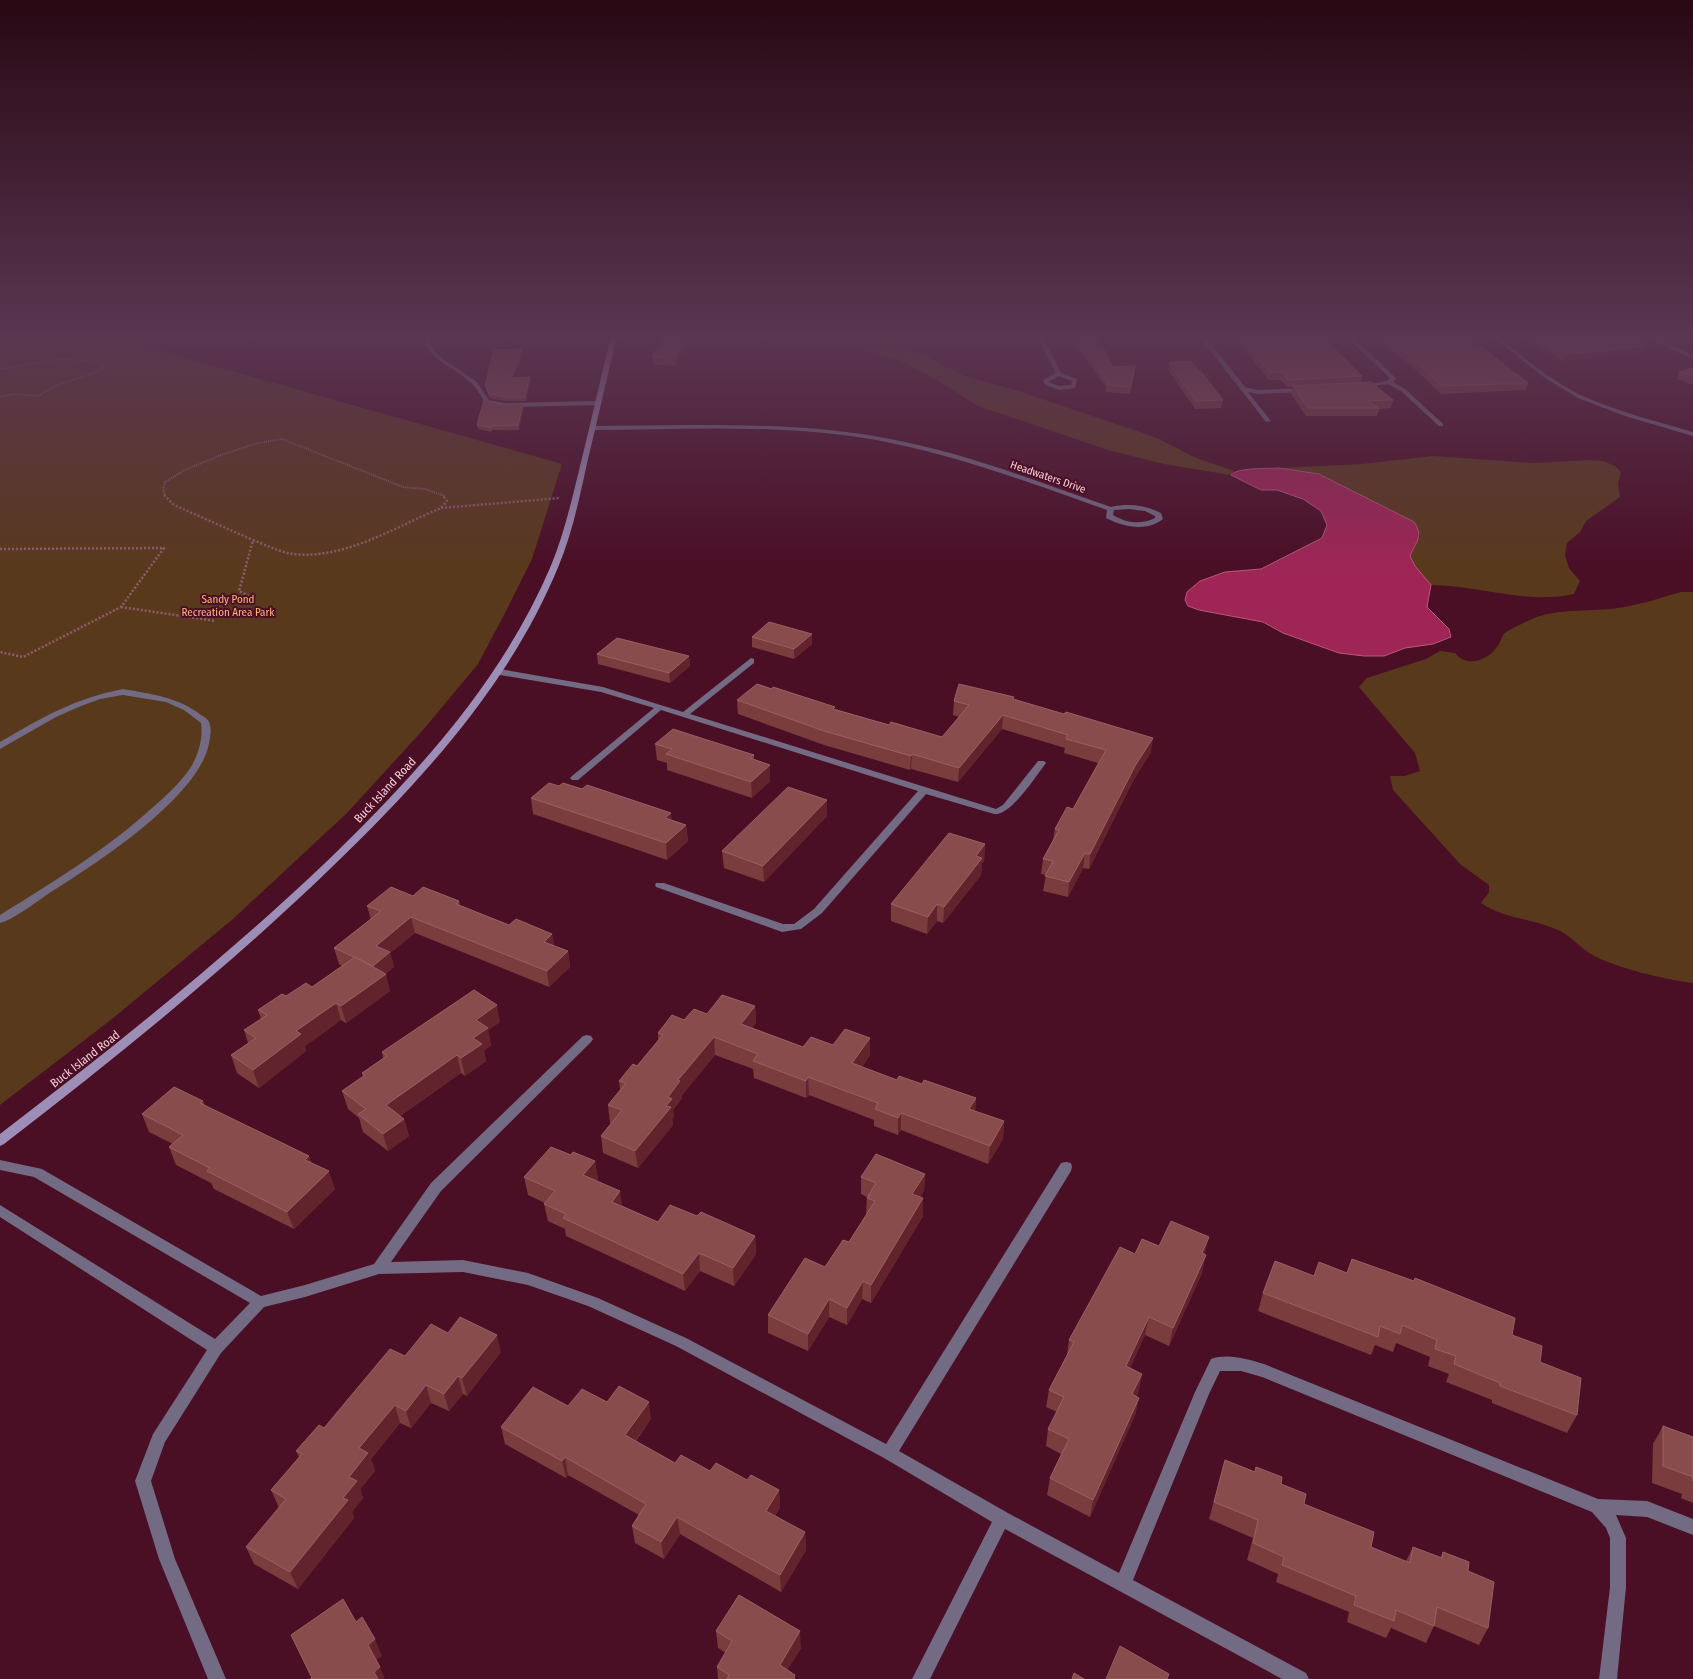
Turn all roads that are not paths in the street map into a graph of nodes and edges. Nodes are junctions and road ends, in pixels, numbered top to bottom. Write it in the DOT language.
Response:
graph roads {
  1 [pos="596,414"];
  2 [pos="1263,414"];
  3 [pos="1430,414"];
  4 [pos="1629,414"];
  5 [pos="1268,421"];
  6 [pos="1441,425"];
  7 [pos="593,428"];
  8 [pos="1693,434"];
  9 [pos="1111,509"];
  10 [pos="751,661"];
  11 [pos="500,672"];
  12 [pos="660,707"];
  13 [pos="684,714"];
  14 [pos="0,746"];
  15 [pos="1041,763"];
  16 [pos="575,778"];
  17 [pos="924,790"];
  18 [pos="660,884"];
  19 [pos="0,920"];
  20 [pos="587,1039"];
  21 [pos="0,1141"];
  22 [pos="0,1165"];
  23 [pos="1066,1167"];
  24 [pos="0,1210"];
  25 [pos="379,1268"];
  26 [pos="260,1302"];
  27 [pos="216,1348"];
  28 [pos="889,1453"];
  29 [pos="1598,1507"];
  30 [pos="1002,1519"];
  31 [pos="1693,1527"];
  32 [pos="1123,1584"];
  33 [pos="217,1679"];
  34 [pos="921,1679"];
  35 [pos="1300,1679"];
  36 [pos="1608,1679"];
  1 -- 7 [label="main road, Buck Island Road"];
  2 -- 5 [label="street"];
  3 -- 6 [label="street"];
  4 -- 8 [label="street"];
  7 -- 9 [label="street, Headwaters Drive"];
  7 -- 11 [label="main road, Buck Island Road"];
  9 -- 9 [label="street, Headwaters Drive"];
  10 -- 13 [label="street"];
  11 -- 12 [label="street"];
  11 -- 21 [label="main road, Buck Island Road"];
  12 -- 13 [label="street"];
  12 -- 16 [label="street"];
  13 -- 17 [label="street"];
  14 -- 19 [label="street"];
  15 -- 17 [label="street"];
  17 -- 18 [label="street"];
  20 -- 25 [label="street"];
  22 -- 26 [label="street"];
  23 -- 28 [label="street"];
  24 -- 27 [label="street"];
  25 -- 26 [label="street"];
  25 -- 28 [label="street"];
  26 -- 27 [label="street"];
  27 -- 33 [label="street"];
  28 -- 30 [label="street"];
  29 -- 31 [label="street"];
  29 -- 32 [label="street"];
  29 -- 36 [label="street"];
  30 -- 32 [label="street"];
  30 -- 34 [label="street"];
  32 -- 35 [label="street"];
}
